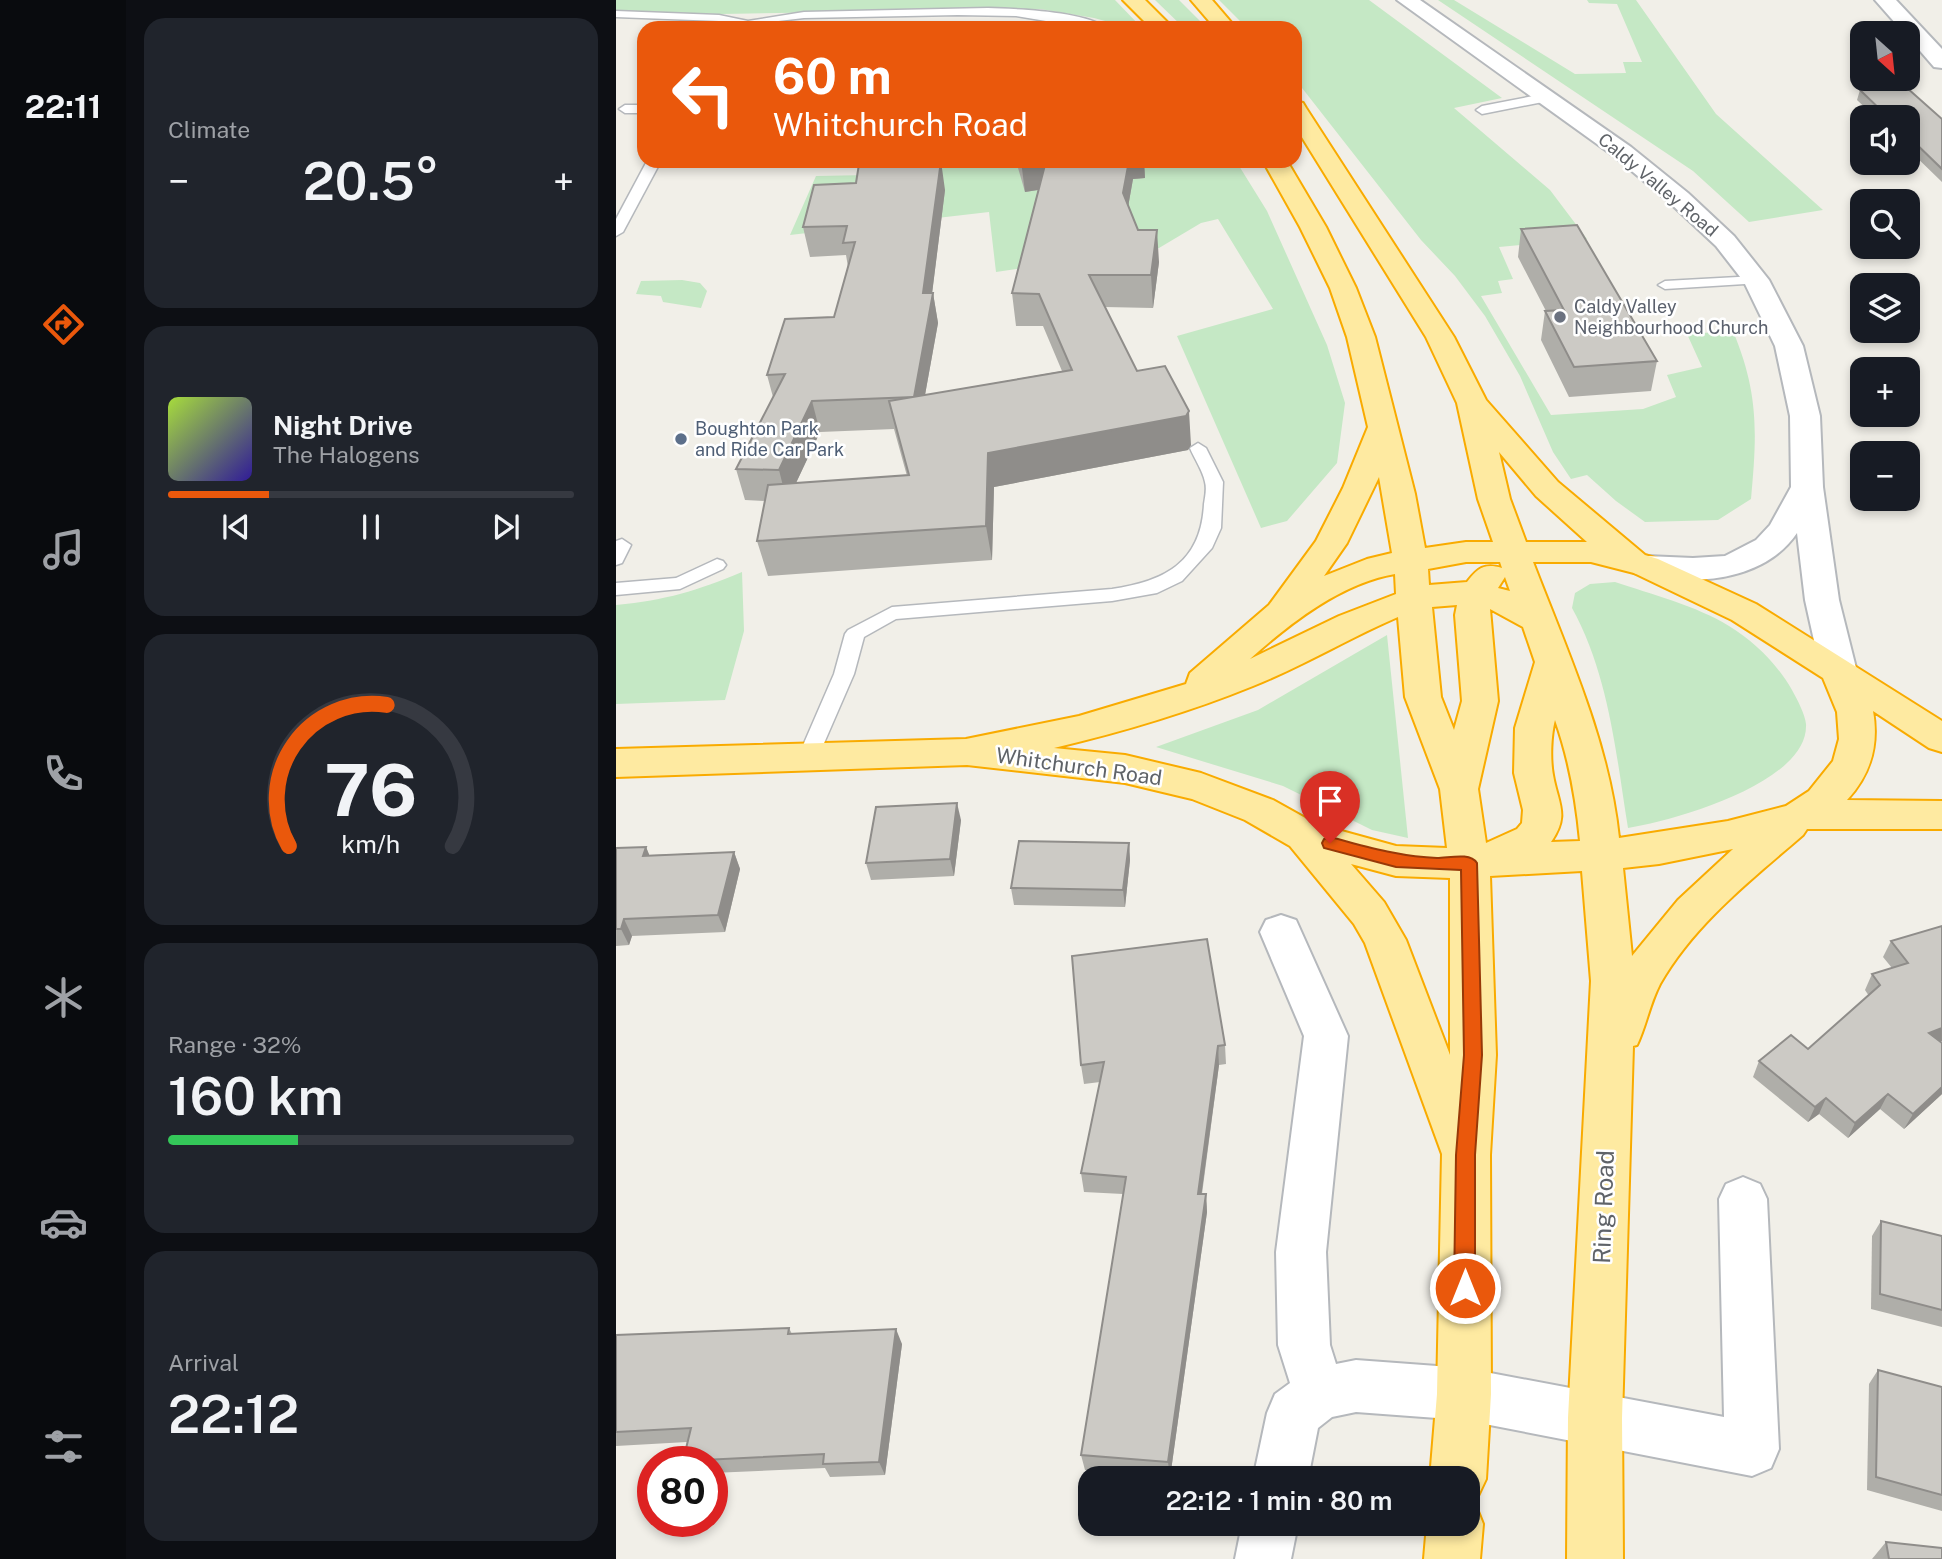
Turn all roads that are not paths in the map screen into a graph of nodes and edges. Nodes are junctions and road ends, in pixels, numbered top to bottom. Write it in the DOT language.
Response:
graph roads {
  1 [pos="1133,0"];
  2 [pos="1201,0"];
  3 [pos="1407,0"];
  4 [pos="1885,0"];
  5 [pos="616,14"];
  6 [pos="728,21"];
  7 [pos="772,21"];
  8 [pos="1080,21"];
  9 [pos="1156,21"];
  10 [pos="1220,21"];
  11 [pos="1942,62"];
  12 [pos="1544,98"];
  13 [pos="637,109"];
  14 [pos="625,110"];
  15 [pos="1482,110"];
  16 [pos="1302,119"];
  17 [pos="650,168"];
  18 [pos="1279,168"];
  19 [pos="616,232"];
  20 [pos="1756,280"];
  21 [pos="1665,285"];
  22 [pos="1472,403"];
  23 [pos="1384,426"];
  24 [pos="1198,448"];
  25 [pos="1807,487"];
  26 [pos="1514,551"];
  27 [pos="1410,559"];
  28 [pos="1641,564"];
  29 [pos="717,565"];
  30 [pos="616,589"];
  31 [pos="1476,593"];
  32 [pos="1415,601"];
  33 [pos="1278,615"];
  34 [pos="1540,622"];
  35 [pos="1553,661"];
  36 [pos="1839,672"];
  37 [pos="1187,695"];
  38 [pos="1942,739"];
  39 [pos="967,752"];
  40 [pos="808,757"];
  41 [pos="616,763"];
  42 [pos="1459,789"];
  43 [pos="1942,815"];
  44 [pos="1801,816"];
  45 [pos="1304,836"];
  46 [pos="1601,855"];
  47 [pos="1469,863"];
  48 [pos="1281,932"];
  49 [pos="1610,1060"];
  50 [pos="1466,1155"];
  51 [pos="1743,1199"];
  52 [pos="1320,1393"];
  53 [pos="1464,1394"];
  54 [pos="1595,1419"];
  55 [pos="1283,1466"];
  56 [pos="1459,1466"];
  57 [pos="1268,1536"];
  58 [pos="1454,1536"];
  59 [pos="1263,1559"];
  60 [pos="1452,1559"];
  61 [pos="1595,1559"];
  1 -- 9 [label="highway"];
  2 -- 10 [label="highway"];
  3 -- 12 [label="street, Caldy Valley Road"];
  4 -- 11 [label="street"];
  5 -- 6 [label="lane"];
  7 -- 8 [label="lane"];
  12 -- 15 [label="lane"];
  12 -- 20 [label="street, Caldy Valley Road"];
  13 -- 14 [label="lane"];
  16 -- 22 [label="highway"];
  17 -- 19 [label="lane"];
  18 -- 23 [label="highway"];
  20 -- 21 [label="lane"];
  20 -- 25 [label="street, Caldy Valley Road"];
  22 -- 26 [label="highway, Ring Road"];
  22 -- 28 [label="highway"];
  23 -- 27 [label="highway"];
  23 -- 33 [label="highway"];
  24 -- 40 [label="lane"];
  25 -- 28 [label="street"];
  25 -- 36 [label="street, Caldy Valley Road"];
  26 -- 27 [label="highway, Whitchurch Road"];
  26 -- 28 [label="highway, Whitchurch Road"];
  26 -- 31 [label="highway"];
  26 -- 34 [label="highway, Ring Road"];
  27 -- 32 [label="highway"];
  27 -- 33 [label="highway, Whitchurch Road"];
  28 -- 36 [label="highway"];
  29 -- 30 [label="lane"];
  31 -- 32 [label="highway, Whitchurch Road"];
  31 -- 34 [label="highway, Whitchurch Road"];
  31 -- 42 [label="highway"];
  32 -- 37 [label="highway, Whitchurch Road"];
  32 -- 42 [label="highway"];
  33 -- 37 [label="highway, Whitchurch Road"];
  34 -- 35 [label="highway, Ring Road"];
  35 -- 46 [label="highway, Ring Road"];
  35 -- 47 [label="highway"];
  36 -- 38 [label="highway"];
  36 -- 44 [label="highway"];
  37 -- 39 [label="highway, Whitchurch Road"];
  39 -- 40 [label="highway, Whitchurch Road"];
  39 -- 45 [label="highway, Whitchurch Road"];
  40 -- 41 [label="highway, Whitchurch Road"];
  42 -- 47 [label="highway"];
  43 -- 44 [label="highway"];
  44 -- 46 [label="highway"];
  44 -- 49 [label="highway"];
  45 -- 47 [label="highway, Whitchurch Road"];
  45 -- 50 [label="highway"];
  46 -- 47 [label="highway"];
  46 -- 49 [label="highway, Ring Road"];
  47 -- 50 [label="highway"];
  48 -- 52 [label="street"];
  49 -- 54 [label="highway, Ring Road"];
  50 -- 53 [label="highway"];
  51 -- 54 [label="street"];
  52 -- 53 [label="street"];
  52 -- 55 [label="street"];
  53 -- 54 [label="street"];
  53 -- 56 [label="highway"];
  54 -- 61 [label="highway, Ring Road"];
  57 -- 59 [label="street"];
  58 -- 60 [label="highway"];
}
